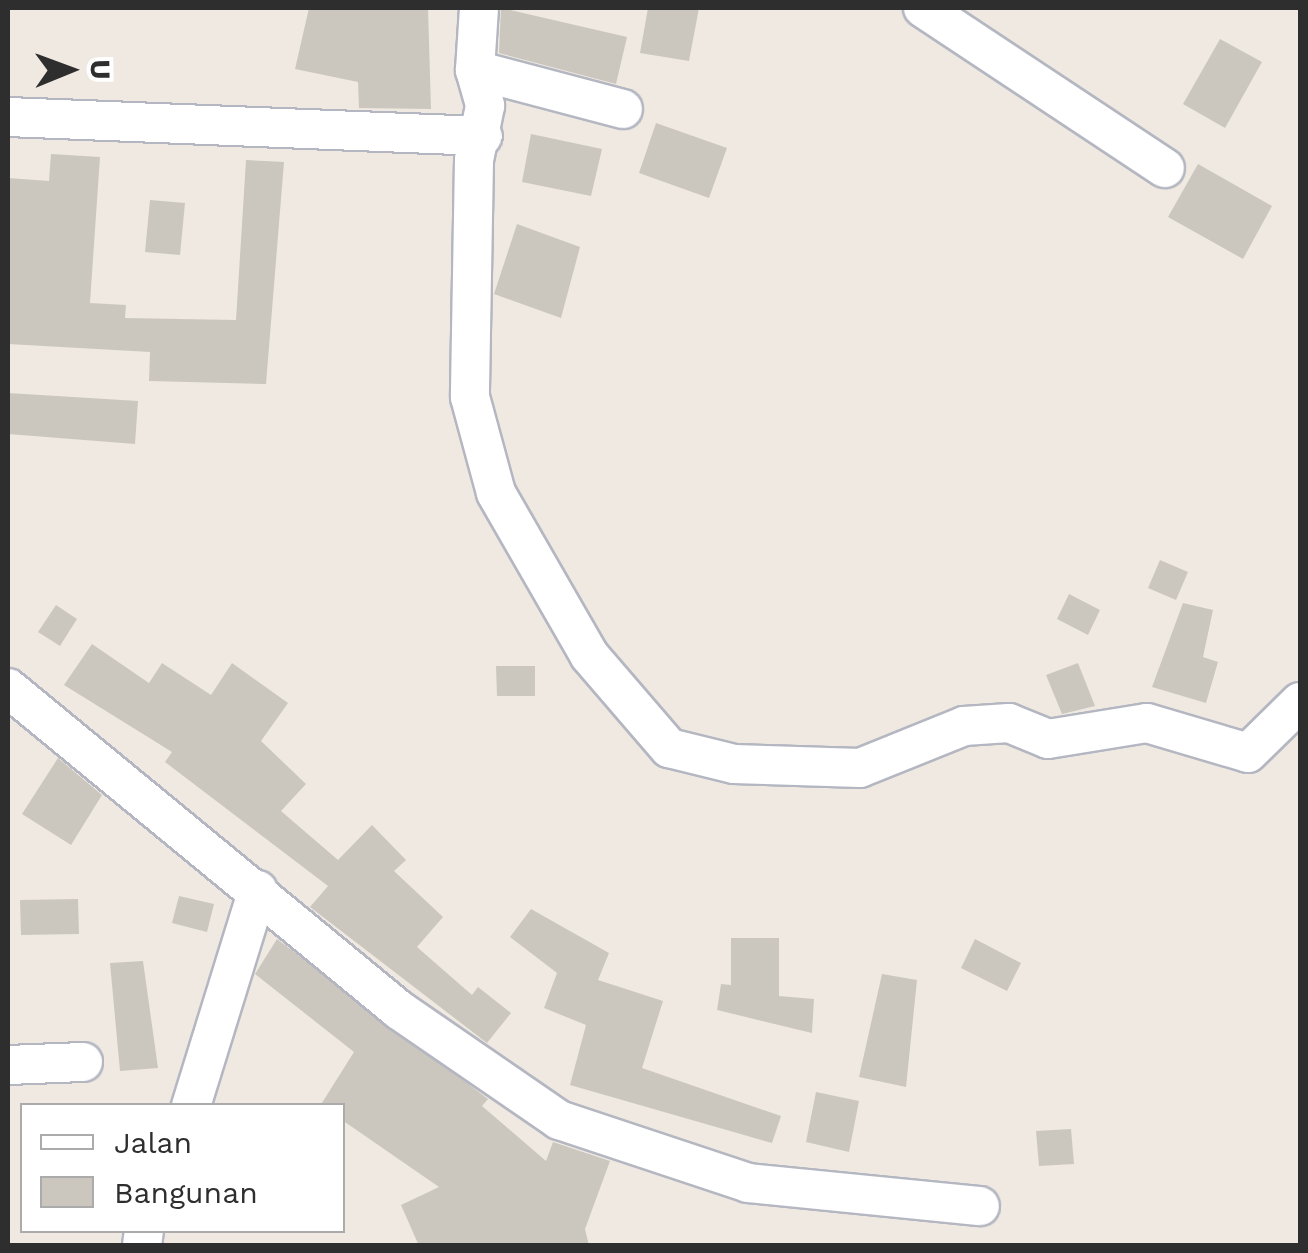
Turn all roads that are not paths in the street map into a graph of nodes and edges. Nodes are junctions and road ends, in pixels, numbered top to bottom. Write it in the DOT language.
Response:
graph roads {
  1 [pos="479,8"];
  2 [pos="924,8"];
  3 [pos="475,70"];
  4 [pos="623,109"];
  5 [pos="8,117"];
  6 [pos="483,136"];
  7 [pos="1165,168"];
  8 [pos="8,688"];
  9 [pos="1300,702"];
  10 [pos="258,890"];
  11 [pos="83,1062"];
  12 [pos="8,1065"];
  13 [pos="192,1103"];
  14 [pos="980,1206"];
  1 -- 3 [label="street"];
  2 -- 7 [label="street"];
  3 -- 4 [label="street"];
  3 -- 6 [label="street"];
  5 -- 6 [label="street"];
  6 -- 9 [label="street"];
  8 -- 10 [label="street"];
  10 -- 13 [label="street"];
  10 -- 14 [label="street"];
  11 -- 12 [label="street"];
}
